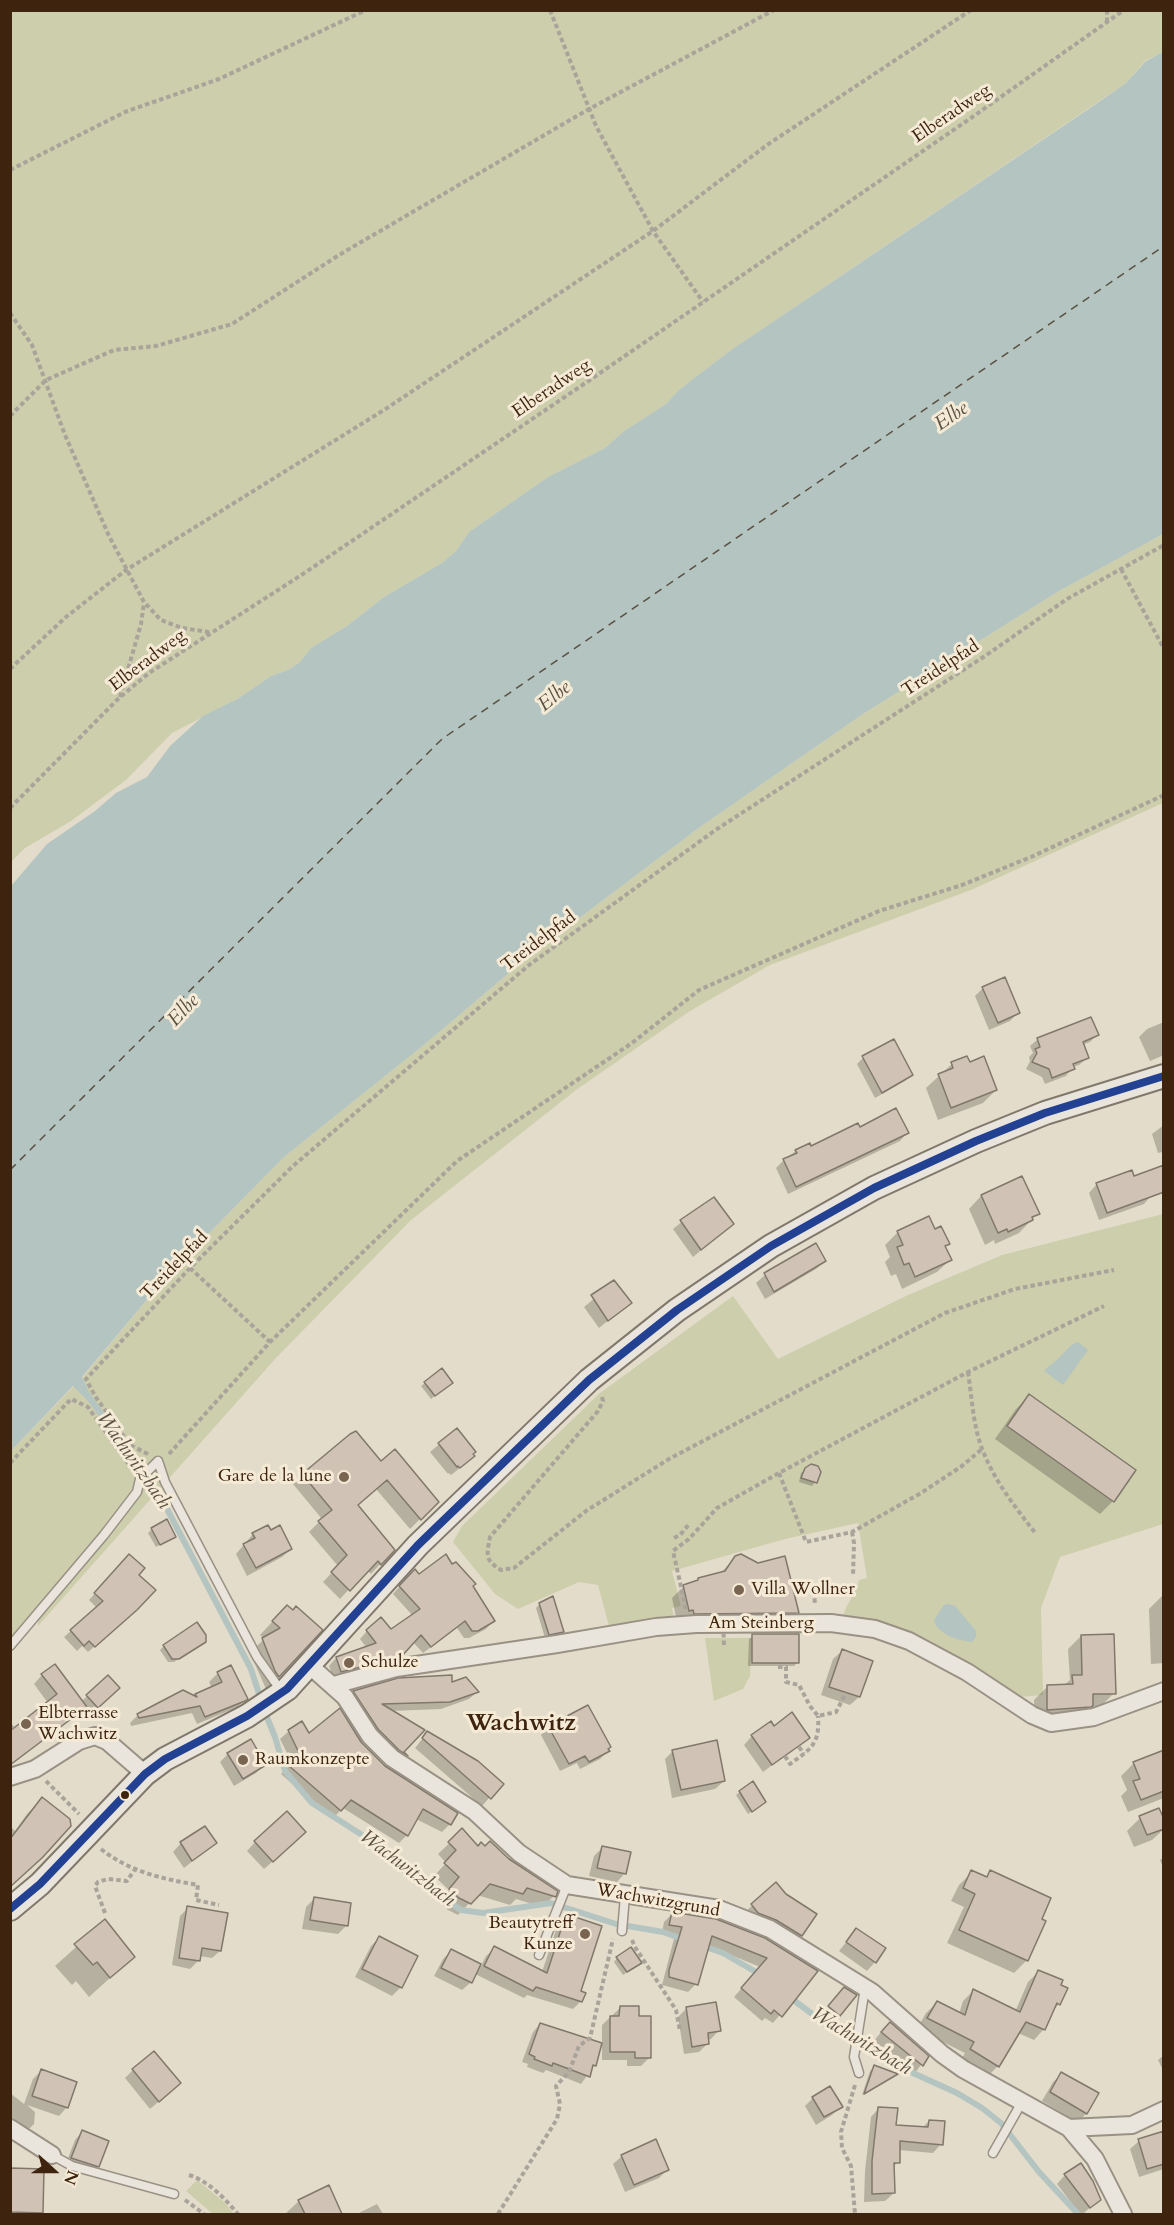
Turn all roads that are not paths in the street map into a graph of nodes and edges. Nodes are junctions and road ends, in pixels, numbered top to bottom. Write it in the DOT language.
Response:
graph roads {
  1 [pos="1164,1076"];
  2 [pos="10,1646"];
  3 [pos="309,1665"];
  4 [pos="334,1685"];
  5 [pos="1164,1691"];
  6 [pos="278,1695"];
  7 [pos="145,1774"];
  8 [pos="10,1777"];
  9 [pos="565,1891"];
  10 [pos="625,1896"];
  11 [pos="10,1909"];
  12 [pos="623,1931"];
  13 [pos="539,1955"];
  14 [pos="865,1988"];
  15 [pos="859,2073"];
  16 [pos="1022,2102"];
  17 [pos="1164,2110"];
  18 [pos="10,2128"];
  19 [pos="1069,2128"];
  20 [pos="993,2153"];
  21 [pos="52,2156"];
  22 [pos="174,2194"];
  23 [pos="1123,2214"];
  1 -- 3 [label="main road"];
  2 -- 6 [label="lane"];
  3 -- 4 [label="street, Wachwitzgrund"];
  3 -- 6 [label="main road"];
  4 -- 5 [label="street, Am Steinberg"];
  4 -- 9 [label="street, Wachwitzgrund"];
  6 -- 7 [label="main road"];
  7 -- 8 [label="street"];
  7 -- 11 [label="main road"];
  9 -- 10 [label="street, Wachwitzgrund"];
  9 -- 13 [label="lane"];
  10 -- 12 [label="lane"];
  10 -- 14 [label="street, Wachwitzgrund"];
  14 -- 15 [label="lane"];
  14 -- 16 [label="street, Wachwitzgrund"];
  16 -- 19 [label="street, Wachwitzgrund"];
  16 -- 20 [label="lane"];
  17 -- 19 [label="street"];
  18 -- 21 [label="street"];
  19 -- 23 [label="street, Wachwitzgrund"];
  21 -- 22 [label="lane"];
}
